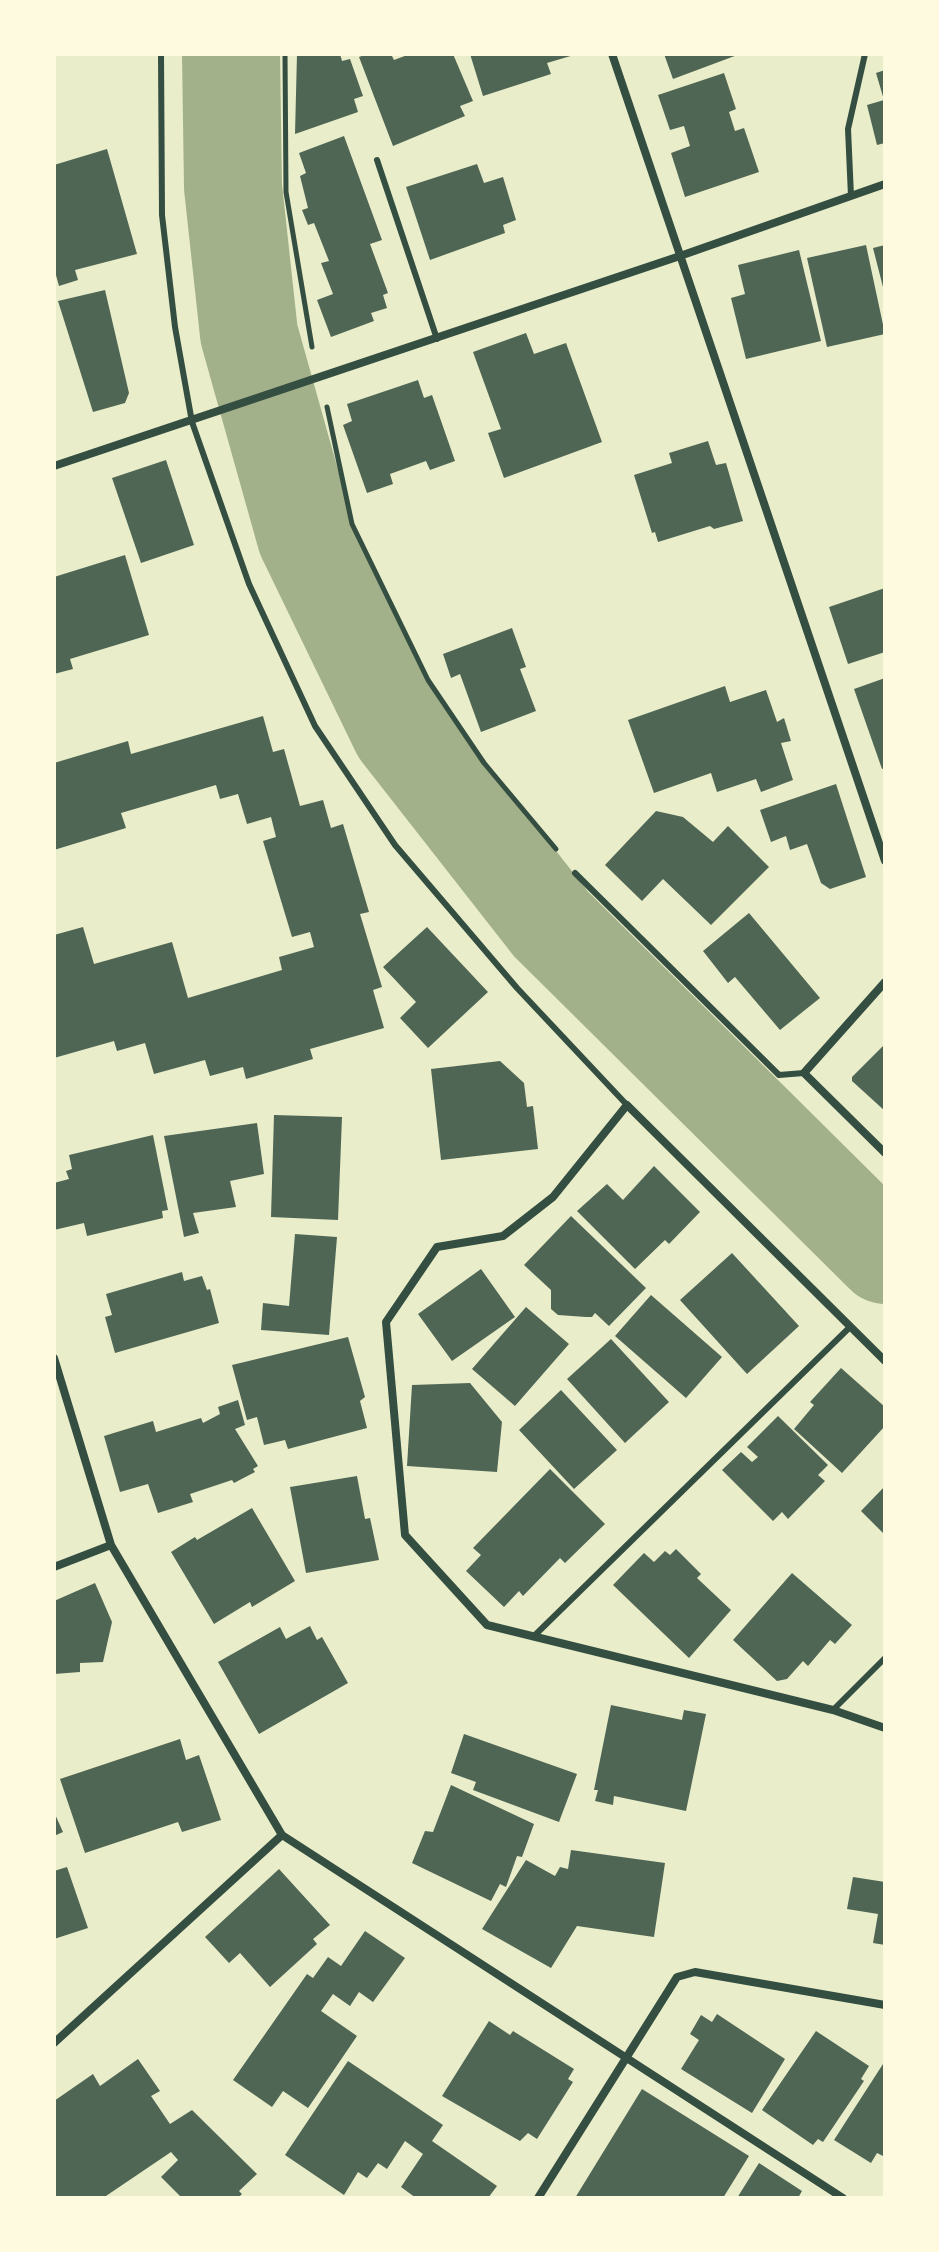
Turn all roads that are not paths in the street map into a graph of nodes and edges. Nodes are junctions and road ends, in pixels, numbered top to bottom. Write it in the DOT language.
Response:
graph roads {
  1 [pos="161,54"];
  2 [pos="612,54"];
  3 [pos="865,54"];
  4 [pos="377,160"];
  5 [pos="885,184"];
  6 [pos="851,196"];
  7 [pos="680,256"];
  8 [pos="437,339"];
  9 [pos="192,422"];
  10 [pos="54,466"];
  11 [pos="885,861"];
  12 [pos="575,873"];
  13 [pos="885,982"];
  14 [pos="804,1073"];
  15 [pos="627,1105"];
  16 [pos="885,1153"];
  17 [pos="850,1327"];
  18 [pos="54,1358"];
  19 [pos="885,1361"];
  20 [pos="111,1545"];
  21 [pos="54,1567"];
  22 [pos="533,1637"];
  23 [pos="885,1658"];
  24 [pos="833,1710"];
  25 [pos="885,1728"];
  26 [pos="282,1835"];
  27 [pos="885,2005"];
  28 [pos="54,2043"];
  29 [pos="626,2057"];
  30 [pos="538,2198"];
  31 [pos="843,2198"];
  1 -- 9 [label="lane"];
  2 -- 7 [label="street"];
  3 -- 6 [label="lane"];
  4 -- 8 [label="lane"];
  5 -- 6 [label="street"];
  6 -- 7 [label="street"];
  7 -- 8 [label="street"];
  7 -- 11 [label="street"];
  8 -- 9 [label="street"];
  9 -- 10 [label="street"];
  9 -- 15 [label="lane"];
  12 -- 14 [label="lane"];
  13 -- 14 [label="street"];
  14 -- 16 [label="street"];
  15 -- 17 [label="street"];
  15 -- 22 [label="street"];
  17 -- 19 [label="street"];
  17 -- 22 [label="lane"];
  18 -- 20 [label="street"];
  20 -- 21 [label="street"];
  20 -- 26 [label="street"];
  22 -- 24 [label="street"];
  23 -- 24 [label="lane"];
  24 -- 25 [label="street"];
  26 -- 28 [label="street"];
  26 -- 29 [label="street"];
  27 -- 29 [label="street"];
  29 -- 30 [label="street"];
  29 -- 31 [label="street"];
}
